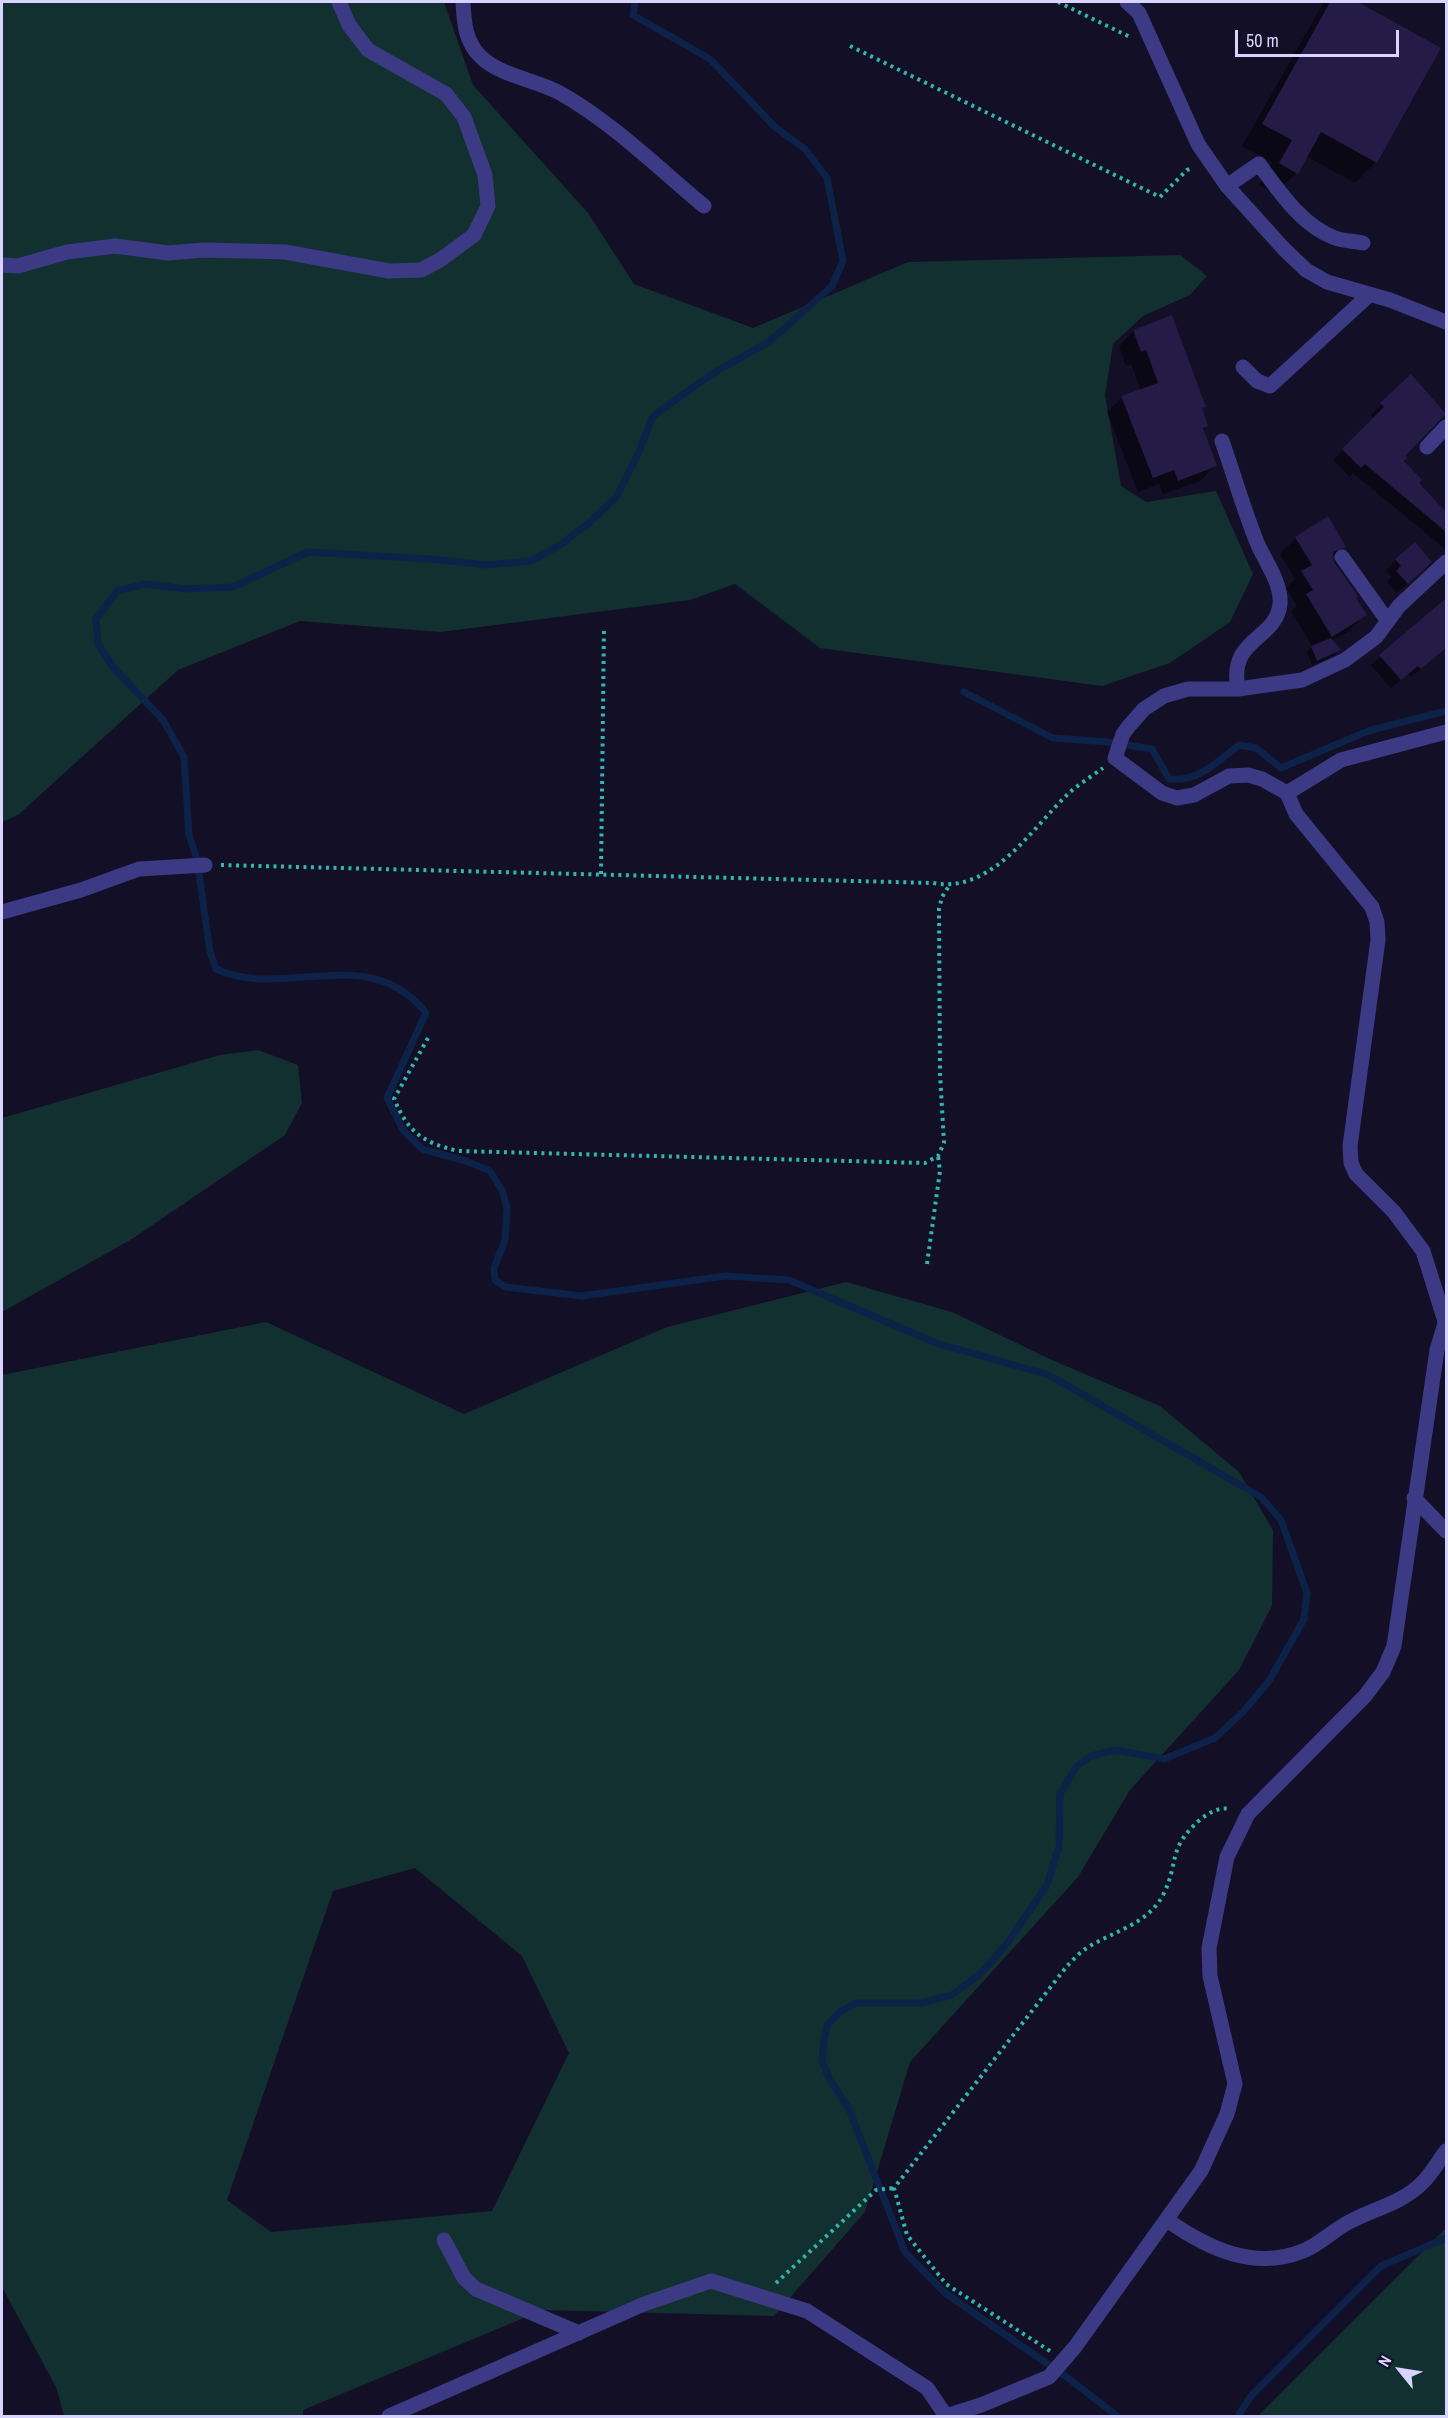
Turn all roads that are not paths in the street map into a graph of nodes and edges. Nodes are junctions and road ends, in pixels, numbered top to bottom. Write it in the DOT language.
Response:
graph roads {
  1 [pos="339,2"];
  2 [pos="463,2"];
  3 [pos="1127,2"];
  4 [pos="1227,186"];
  5 [pos="704,206"];
  6 [pos="1363,243"];
  7 [pos="2,265"];
  8 [pos="1369,295"];
  9 [pos="1446,322"];
  10 [pos="1243,367"];
  11 [pos="1446,427"];
  12 [pos="1222,441"];
  13 [pos="1427,447"];
  14 [pos="1342,557"];
  15 [pos="1446,562"];
  16 [pos="1387,620"];
  17 [pos="1238,689"];
  18 [pos="1446,732"];
  19 [pos="1287,793"];
  20 [pos="200,866"];
  21 [pos="2,912"];
  22 [pos="1446,1320"];
  23 [pos="1414,1498"];
  24 [pos="1446,1531"];
  25 [pos="1446,2151"];
  26 [pos="1167,2220"];
  27 [pos="444,2240"];
  28 [pos="579,2333"];
  29 [pos="389,2416"];
  30 [pos="946,2416"];
  1 -- 7 [label="street"];
  2 -- 5 [label="street"];
  3 -- 4 [label="street"];
  4 -- 6 [label="street"];
  4 -- 8 [label="street"];
  8 -- 9 [label="street"];
  8 -- 10 [label="street"];
  11 -- 13 [label="street"];
  12 -- 17 [label="street"];
  14 -- 16 [label="street"];
  15 -- 16 [label="street"];
  16 -- 17 [label="street"];
  17 -- 19 [label="street"];
  18 -- 19 [label="street"];
  19 -- 22 [label="street"];
  20 -- 21 [label="street"];
  22 -- 23 [label="street"];
  23 -- 24 [label="street"];
  23 -- 26 [label="street"];
  25 -- 26 [label="street"];
  26 -- 30 [label="street"];
  27 -- 28 [label="street"];
  28 -- 29 [label="street"];
  28 -- 30 [label="street"];
}
